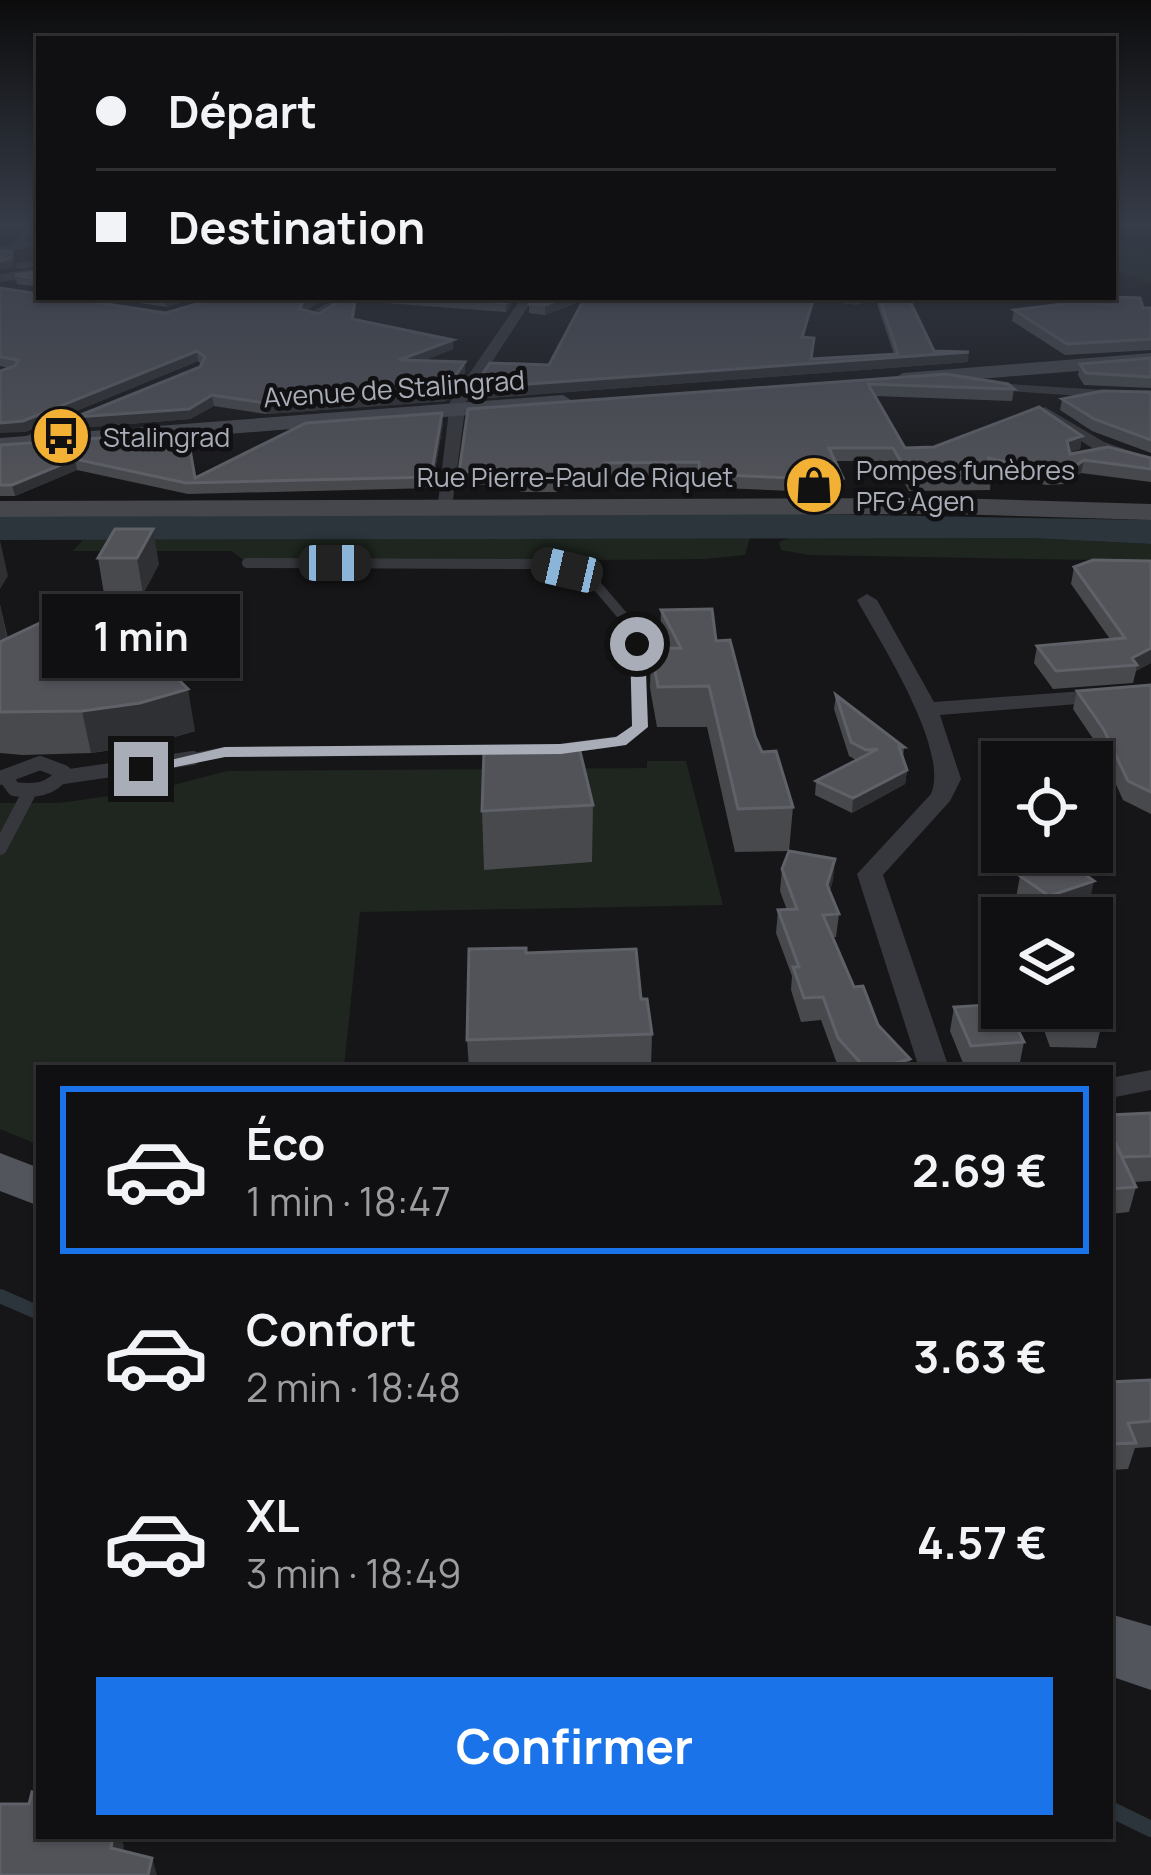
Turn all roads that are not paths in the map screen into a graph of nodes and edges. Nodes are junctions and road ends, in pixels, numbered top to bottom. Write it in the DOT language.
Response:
graph roads {
  1 [pos="318,312"];
  2 [pos="518,312"];
  3 [pos="312,316"];
  4 [pos="1151,359"];
  5 [pos="970,374"];
  6 [pos="940,376"];
  7 [pos="885,381"];
  8 [pos="1011,388"];
  9 [pos="1030,390"];
  10 [pos="1151,397"];
  11 [pos="594,400"];
  12 [pos="99,410"];
  13 [pos="456,410"];
  14 [pos="10,444"];
  15 [pos="1110,450"];
  16 [pos="1090,455"];
  17 [pos="1151,463"];
  18 [pos="443,508"];
  19 [pos="0,509"];
  20 [pos="1151,512"];
  21 [pos="247,563"];
  22 [pos="867,600"];
  23 [pos="1151,692"];
  24 [pos="927,709"];
  25 [pos="526,749"];
  26 [pos="548,749"];
  27 [pos="63,777"];
  28 [pos="3,778"];
  29 [pos="30,791"];
  30 [pos="0,848"];
  31 [pos="933,1065"];
  32 [pos="1151,1080"];
  33 [pos="1113,1087"];
  34 [pos="0,1171"];
  35 [pos="36,1187"];
  36 [pos="1113,1646"];
  37 [pos="1151,1658"];
  1 -- 3 [label="street"];
  2 -- 13 [label="street"];
  4 -- 5 [label="street"];
  5 -- 6 [label="street"];
  5 -- 8 [label="street"];
  6 -- 7 [label="street"];
  6 -- 8 [label="street"];
  8 -- 9 [label="street"];
  9 -- 10 [label="street"];
  9 -- 15 [label="street"];
  11 -- 13 [label="street, Avenue de Stalingrad"];
  12 -- 14 [label="lane"];
  13 -- 14 [label="street, Avenue de Stalingrad"];
  13 -- 18 [label="street"];
  15 -- 16 [label="lane"];
  15 -- 17 [label="street"];
  18 -- 19 [label="street, Rue Pierre-Paul de Riquet"];
  18 -- 20 [label="street, Rue Pierre-Paul de Riquet"];
  21 -- 26 [label="lane"];
  22 -- 24 [label="street"];
  23 -- 24 [label="street"];
  24 -- 31 [label="street"];
  25 -- 27 [label="lane"];
  27 -- 28 [label="lane"];
  27 -- 29 [label="lane"];
  28 -- 29 [label="lane"];
  29 -- 30 [label="lane"];
  32 -- 33 [label="street"];
  34 -- 35 [label="main road"];
  36 -- 37 [label="main road"];
}
